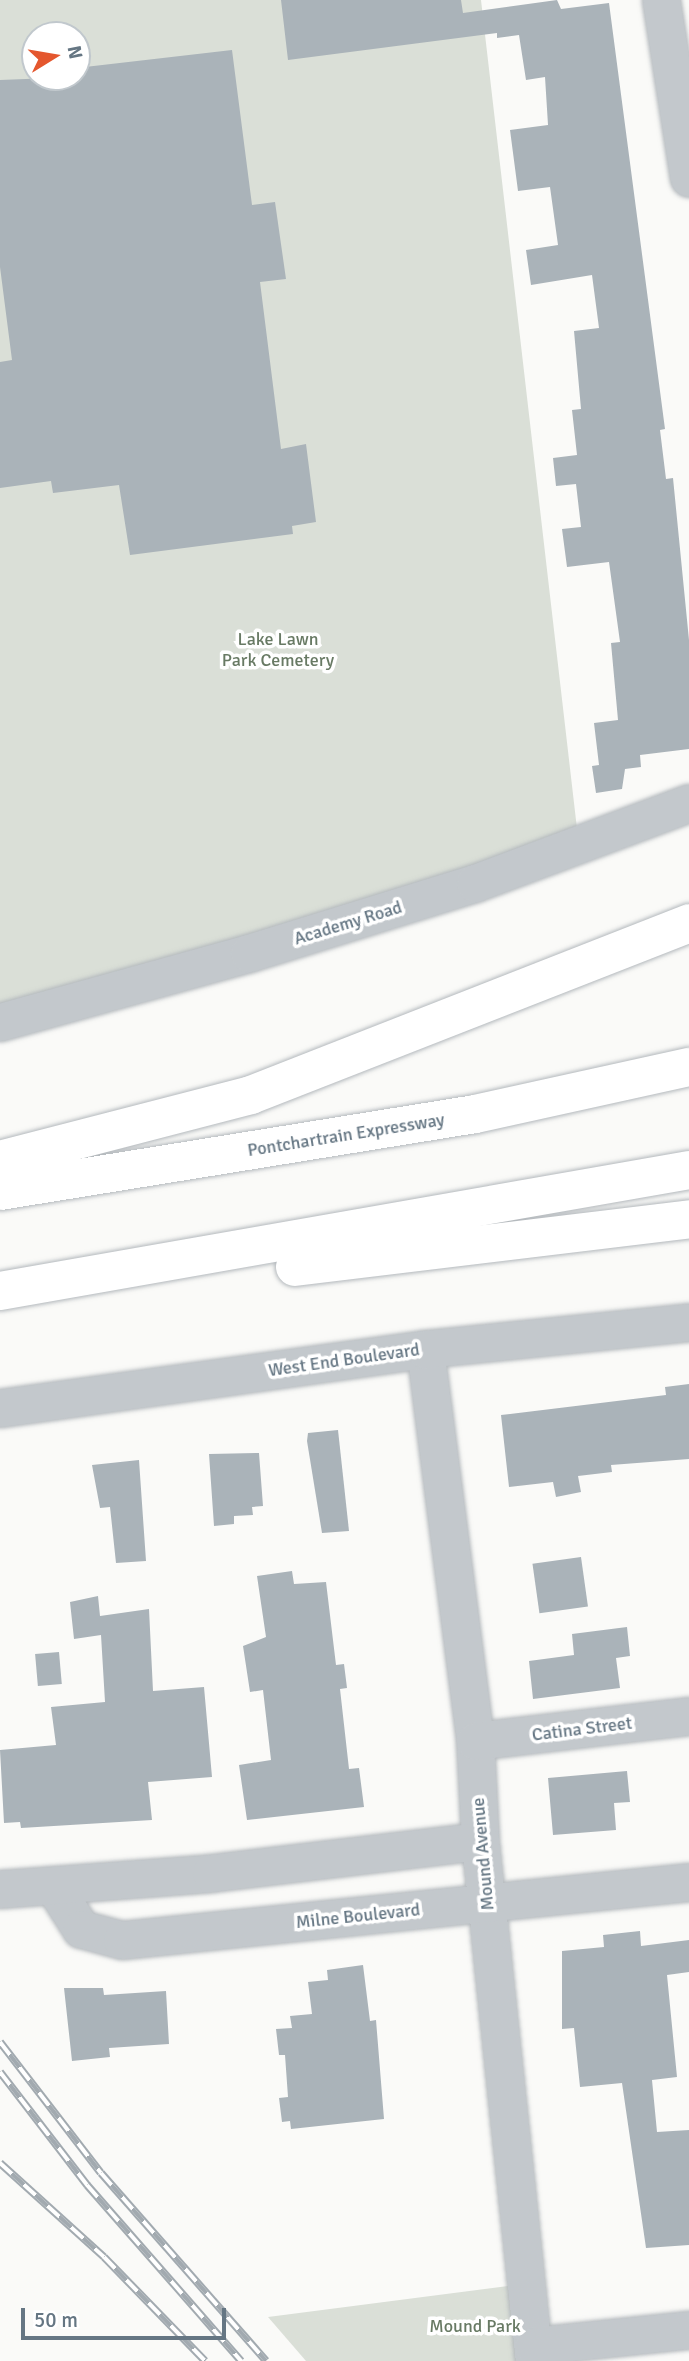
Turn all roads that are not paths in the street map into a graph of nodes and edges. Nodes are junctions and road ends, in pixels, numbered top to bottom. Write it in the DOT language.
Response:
graph roads {
  1 [pos="661,0"];
  2 [pos="689,178"];
  3 [pos="689,803"];
  4 [pos="689,923"];
  5 [pos="0,1021"];
  6 [pos="689,1067"];
  7 [pos="0,1160"];
  8 [pos="689,1170"];
  9 [pos="0,1191"];
  10 [pos="689,1219"];
  11 [pos="0,1292"];
  12 [pos="689,1322"];
  13 [pos="425,1349"];
  14 [pos="0,1408"];
  15 [pos="689,1716"];
  16 [pos="475,1741"];
  17 [pos="480,1841"];
  18 [pos="689,1882"];
  19 [pos="53,1885"];
  20 [pos="0,1889"];
  21 [pos="487,1901"];
  22 [pos="689,2330"];
  23 [pos="533,2354"];
  1 -- 2 [label="street"];
  3 -- 5 [label="street, Academy Road"];
  4 -- 7 [label="highway"];
  6 -- 9 [label="highway, Pontchartrain Expressway"];
  8 -- 11 [label="highway"];
  10 -- 11 [label="highway"];
  12 -- 13 [label="street, West End Boulevard"];
  13 -- 14 [label="street, West End Boulevard"];
  13 -- 16 [label="street, Mound Avenue"];
  15 -- 16 [label="street, Catina Street"];
  16 -- 17 [label="street, Mound Avenue"];
  17 -- 19 [label="street"];
  17 -- 21 [label="street, Mound Avenue"];
  18 -- 21 [label="street, Milne Boulevard"];
  19 -- 20 [label="street"];
  19 -- 21 [label="street, Milne Boulevard"];
  21 -- 23 [label="street, Mound Avenue"];
  22 -- 23 [label="street"];
}
